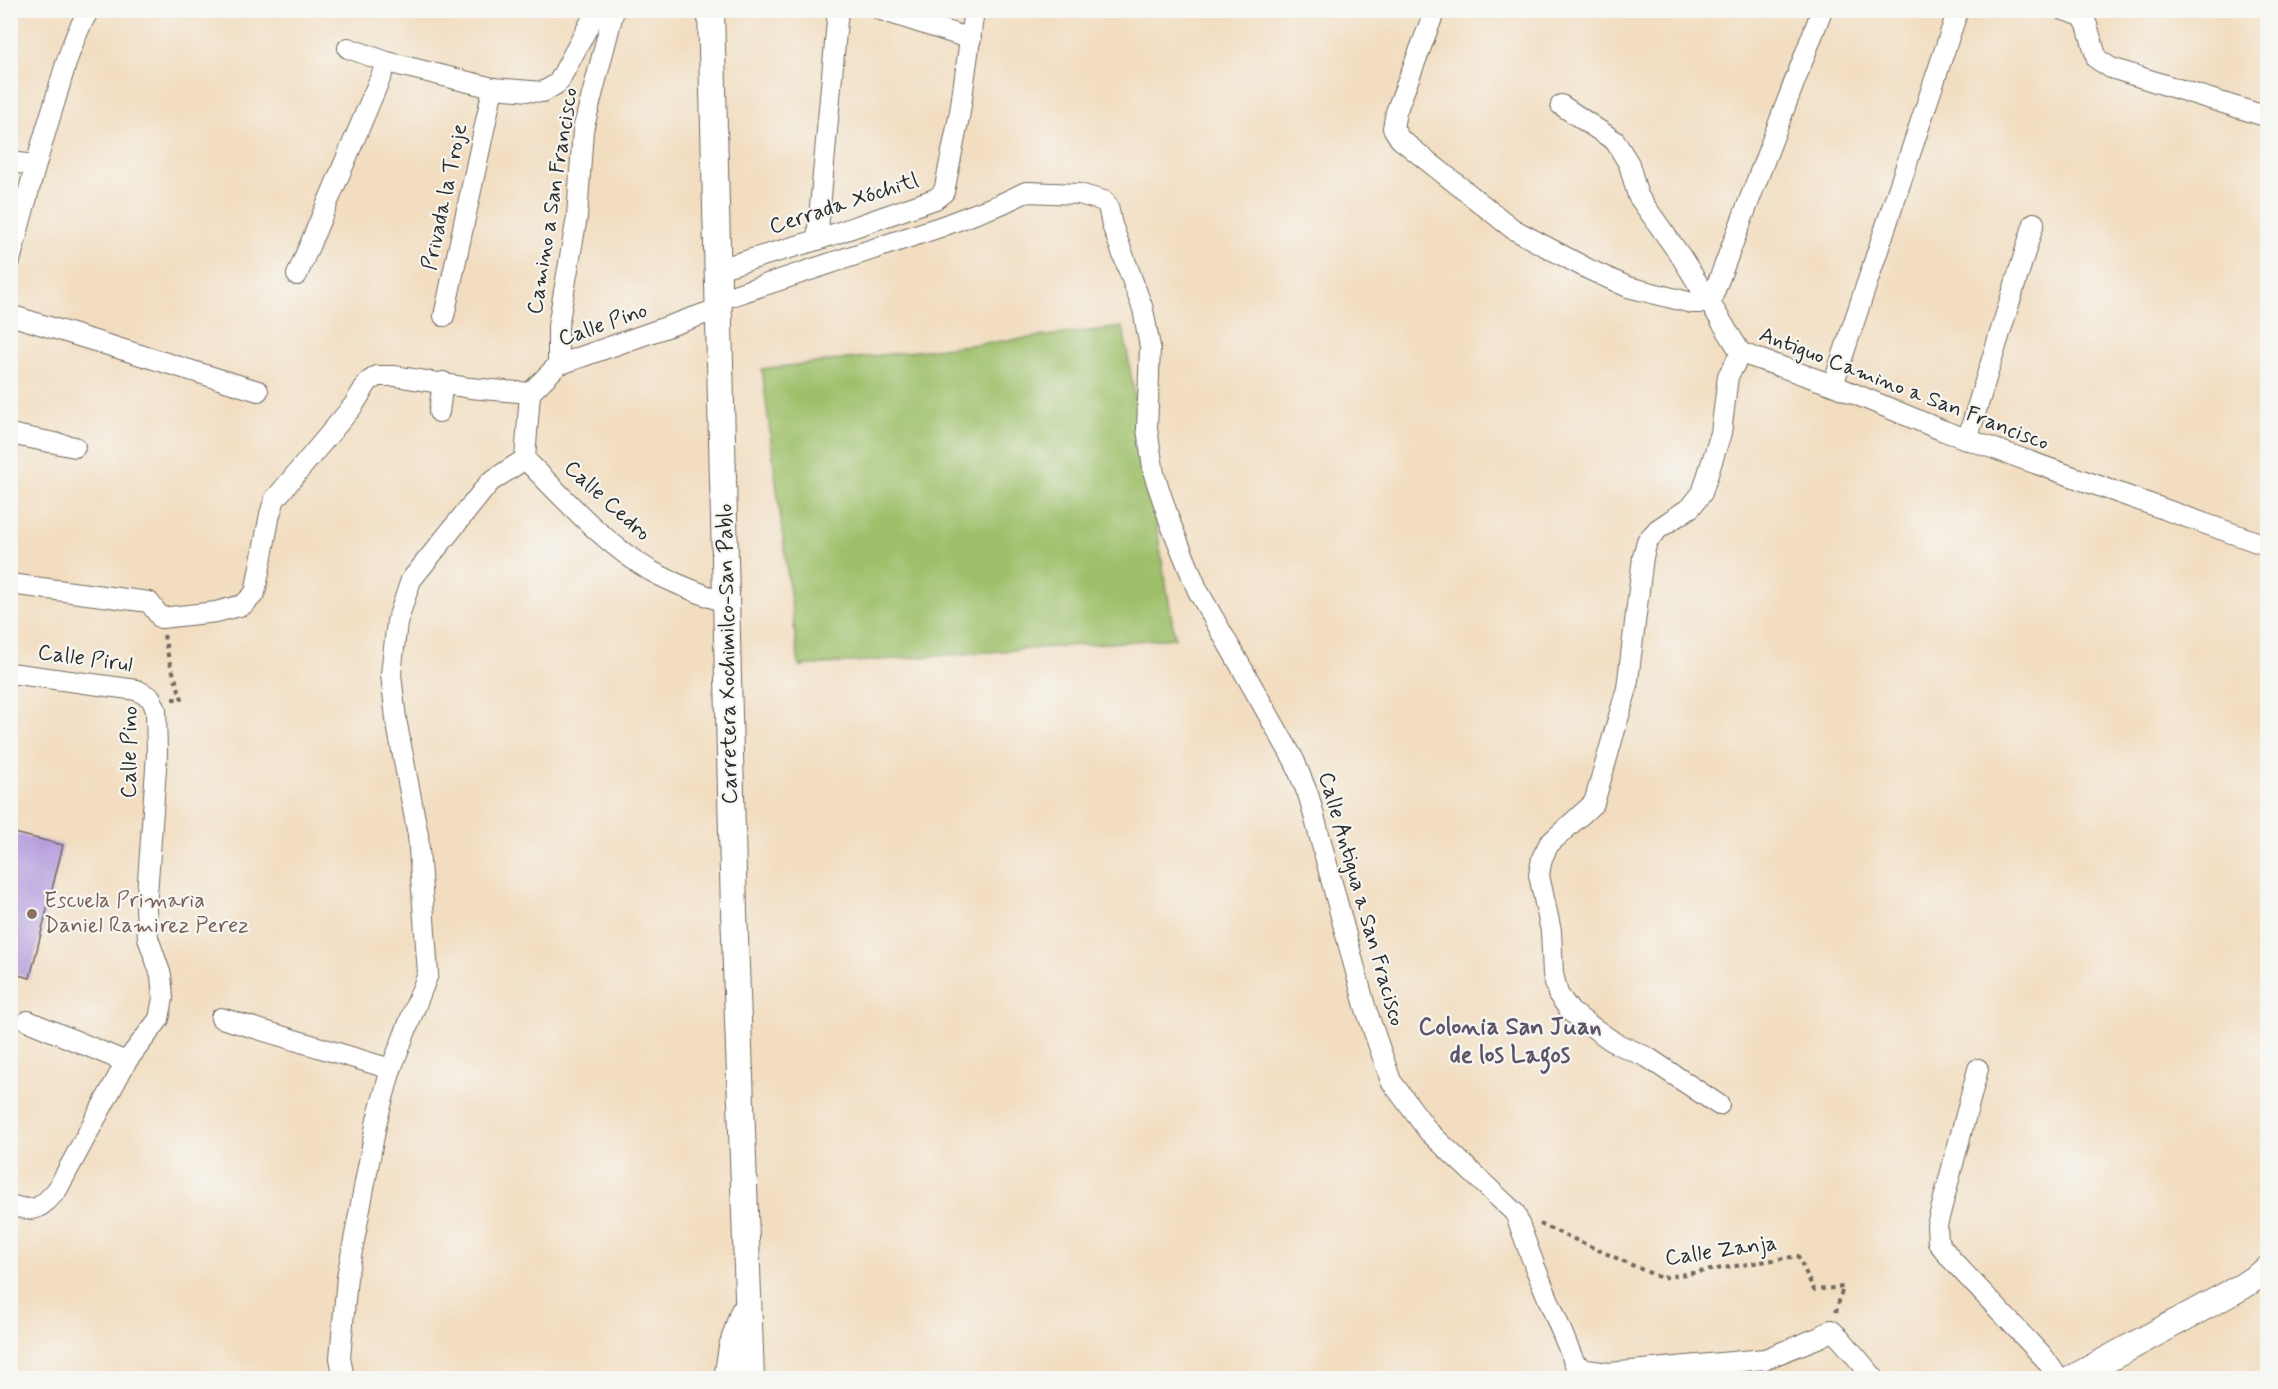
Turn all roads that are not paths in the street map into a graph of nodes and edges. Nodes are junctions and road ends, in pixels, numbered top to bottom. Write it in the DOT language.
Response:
graph roads {
  1 [pos="89,10"];
  2 [pos="597,10"];
  3 [pos="614,10"];
  4 [pos="711,10"];
  5 [pos="838,10"];
  6 [pos="881,10"];
  7 [pos="974,10"];
  8 [pos="1435,10"];
  9 [pos="1822,10"];
  10 [pos="1958,10"];
  11 [pos="2064,10"];
  12 [pos="971,39"];
  13 [pos="348,48"];
  14 [pos="387,62"];
  15 [pos="493,88"];
  16 [pos="1561,105"];
  17 [pos="2268,117"];
  18 [pos="10,162"];
  19 [pos="35,165"];
  20 [pos="2034,224"];
  21 [pos="817,240"];
  22 [pos="10,261"];
  23 [pos="718,269"];
  24 [pos="297,275"];
  25 [pos="1710,303"];
  26 [pos="718,305"];
  27 [pos="10,315"];
  28 [pos="444,316"];
  29 [pos="1741,353"];
  30 [pos="558,365"];
  31 [pos="443,382"];
  32 [pos="1833,385"];
  33 [pos="258,391"];
  34 [pos="530,393"];
  35 [pos="439,412"];
  36 [pos="10,434"];
  37 [pos="1967,440"];
  38 [pos="75,447"];
  39 [pos="525,459"];
  40 [pos="2268,546"];
  41 [pos="10,584"];
  42 [pos="727,603"];
  43 [pos="10,673"];
  44 [pos="151,698"];
  45 [pos="221,1018"];
  46 [pos="28,1021"];
  47 [pos="126,1062"];
  48 [pos="391,1069"];
  49 [pos="1977,1069"];
  50 [pos="1719,1105"];
  51 [pos="10,1205"];
  52 [pos="2268,1269"];
  53 [pos="747,1298"];
  54 [pos="344,1378"];
  55 [pos="727,1378"];
  56 [pos="751,1378"];
  57 [pos="1874,1378"];
  58 [pos="2058,1378"];
  59 [pos="2073,1378"];
  1 -- 19 [label="street"];
  2 -- 15 [label="street"];
  3 -- 30 [label="street, Camino a San Francisco"];
  4 -- 23 [label="street, Carretera Xochimilco-San Pablo"];
  5 -- 21 [label="street"];
  6 -- 12 [label="street"];
  7 -- 12 [label="street, Cerrada Xóchitl"];
  8 -- 25 [label="street"];
  9 -- 25 [label="street"];
  10 -- 32 [label="street"];
  11 -- 17 [label="street"];
  12 -- 21 [label="street, Cerrada Xóchitl"];
  13 -- 14 [label="street"];
  14 -- 15 [label="street"];
  14 -- 24 [label="street"];
  15 -- 28 [label="street, Privada la Troje"];
  16 -- 25 [label="street, Antiguo Camino a San Francisco"];
  18 -- 19 [label="street"];
  19 -- 22 [label="street"];
  20 -- 37 [label="street"];
  21 -- 23 [label="street, Cerrada Xóchitl"];
  23 -- 26 [label="street, Carretera Xochimilco-San Pablo"];
  25 -- 29 [label="street, Antiguo Camino a San Francisco"];
  26 -- 30 [label="street, Calle Pino"];
  26 -- 42 [label="street, Carretera Xochimilco-San Pablo"];
  26 -- 57 [label="street, Calle Antigua a San Fracisco"];
  27 -- 33 [label="street"];
  29 -- 32 [label="street, Antiguo Camino a San Francisco"];
  29 -- 50 [label="street"];
  30 -- 34 [label="street, Calle Pino"];
  31 -- 34 [label="street"];
  31 -- 35 [label="street"];
  31 -- 41 [label="street"];
  32 -- 37 [label="street, Antiguo Camino a San Francisco"];
  34 -- 39 [label="street"];
  36 -- 38 [label="street"];
  37 -- 40 [label="street, Antiguo Camino a San Francisco"];
  39 -- 42 [label="street, Calle Cedro"];
  39 -- 48 [label="street"];
  42 -- 53 [label="street, Carretera Xochimilco-San Pablo"];
  43 -- 44 [label="street, Calle Pirul"];
  44 -- 47 [label="street, Calle Pino"];
  45 -- 48 [label="street"];
  46 -- 47 [label="street"];
  47 -- 51 [label="street, Calle Pino"];
  48 -- 54 [label="street"];
  49 -- 58 [label="street"];
  52 -- 59 [label="street"];
  53 -- 55 [label="street"];
  53 -- 56 [label="street, Carretera Xochimilco-San Pablo"];
}
